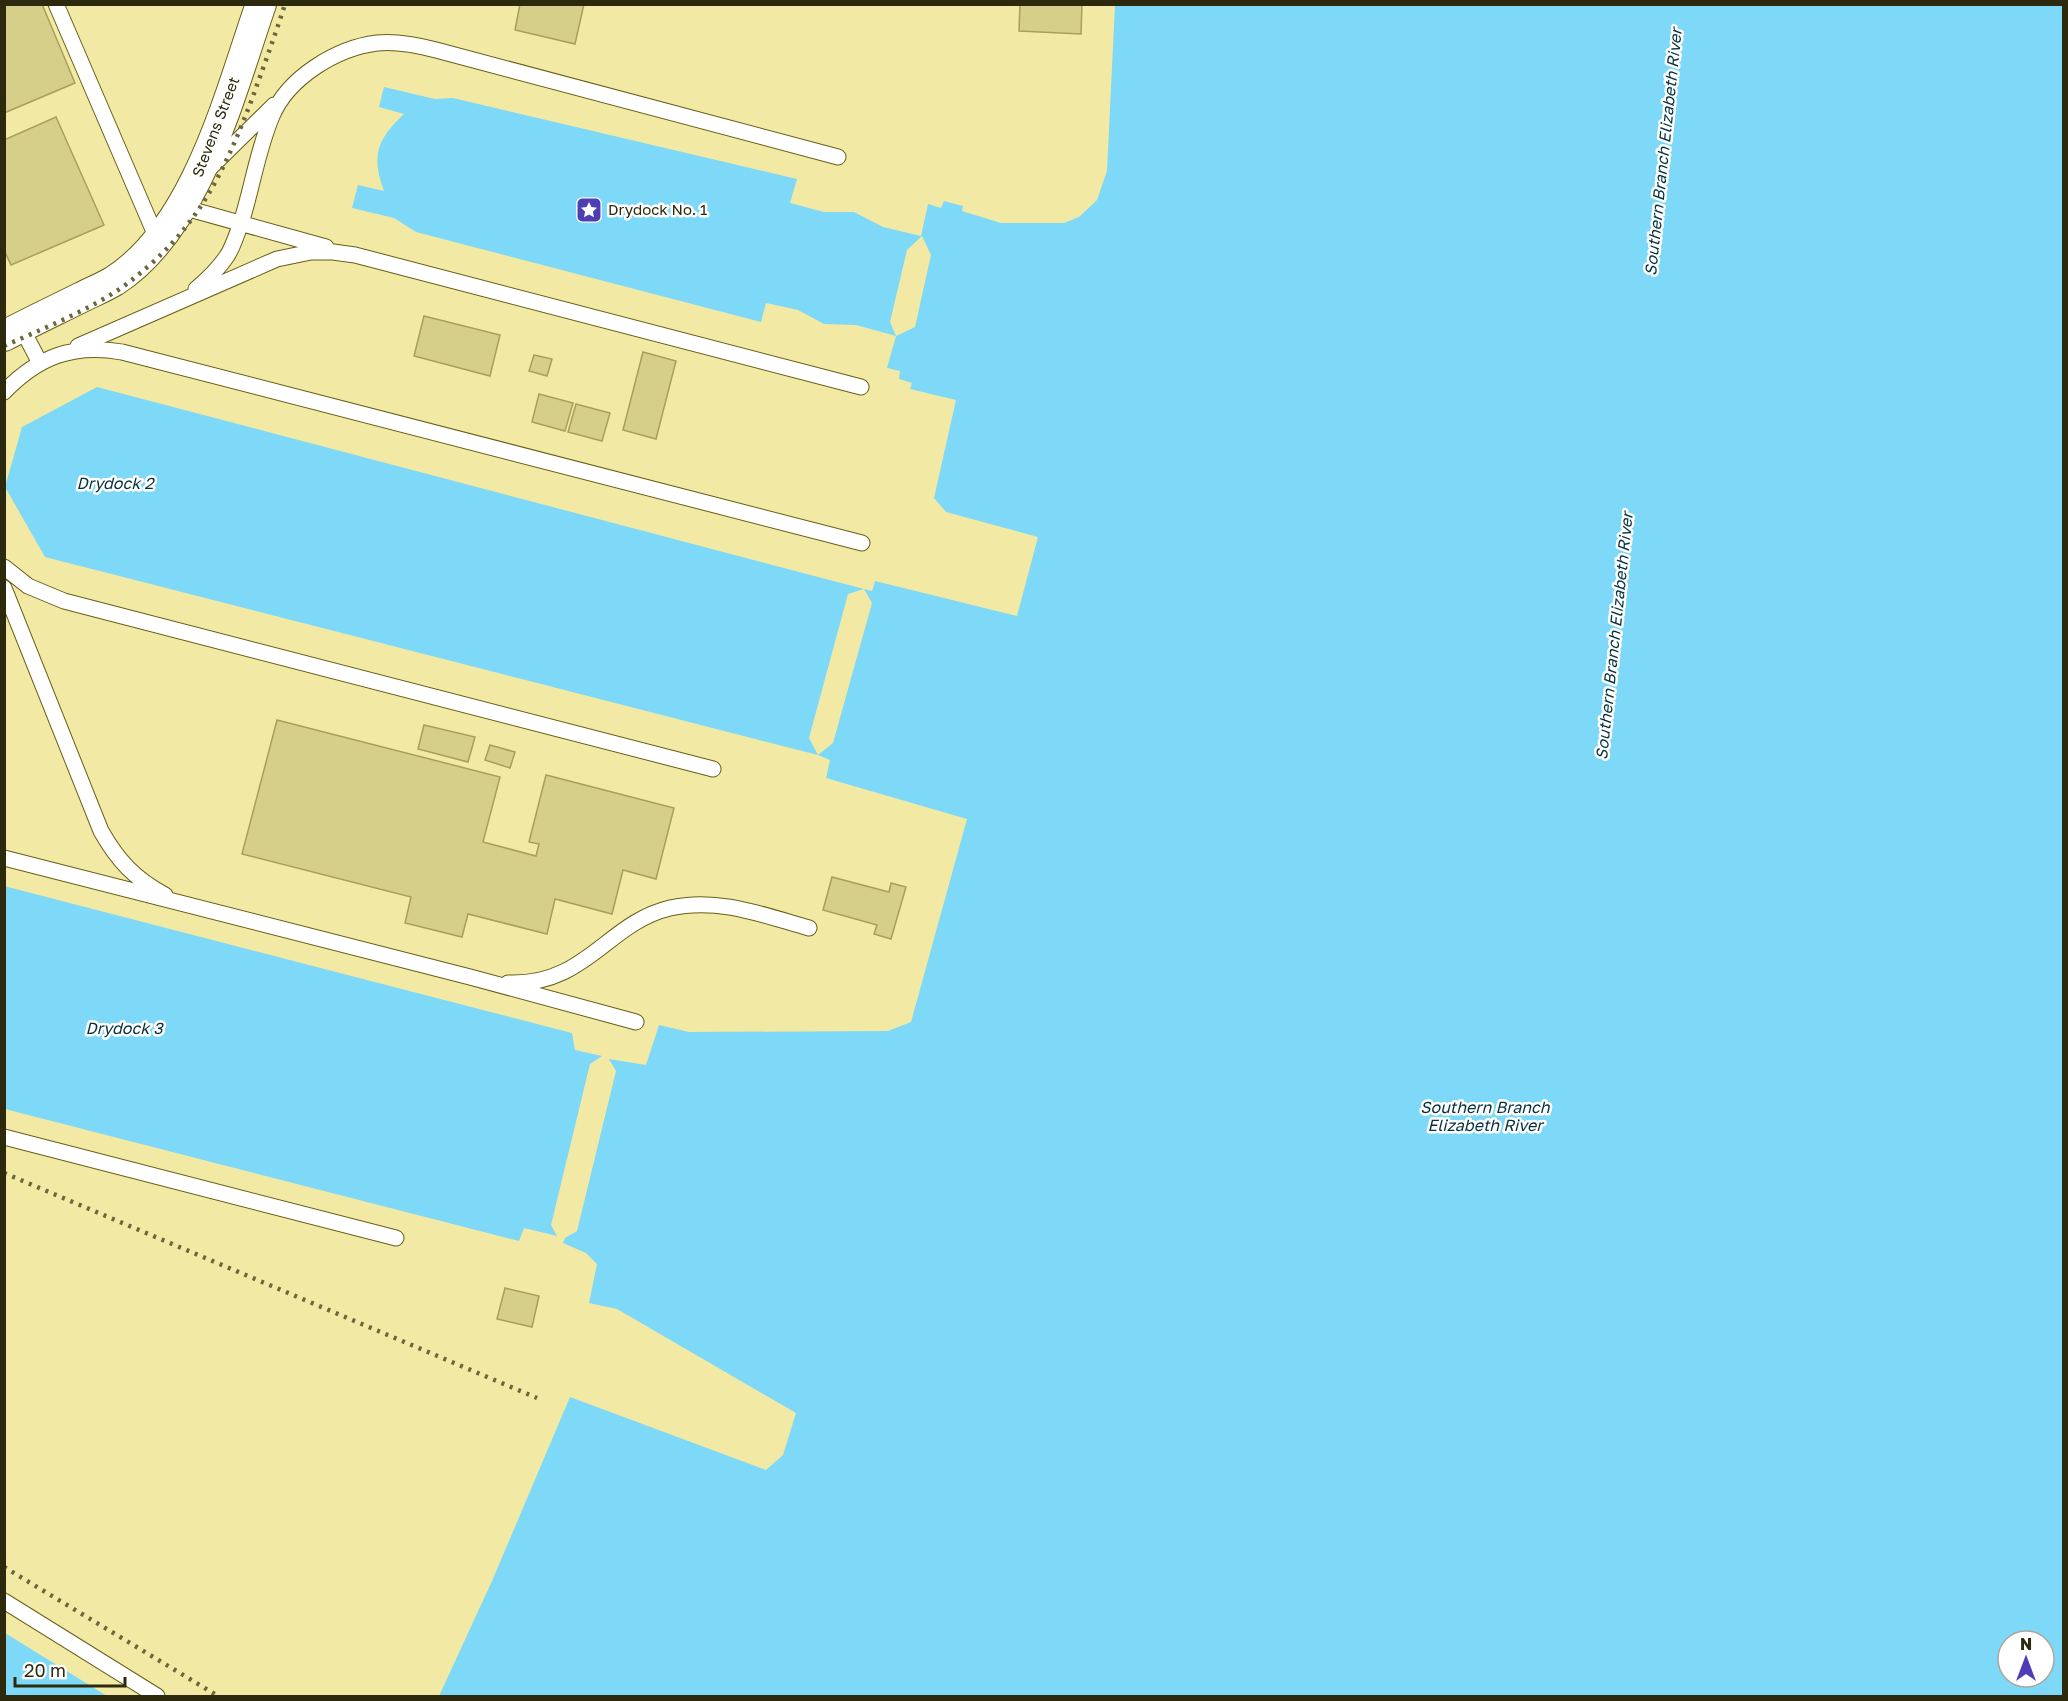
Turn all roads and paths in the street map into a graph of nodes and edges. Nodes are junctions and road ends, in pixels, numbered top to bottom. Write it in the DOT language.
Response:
graph roads {
  1 [pos="56,4"];
  2 [pos="261,4"];
  3 [pos="294,86"];
  4 [pos="838,157"];
  5 [pos="188,195"];
  6 [pos="241,224"];
  7 [pos="158,241"];
  8 [pos="355,255"];
  9 [pos="169,306"];
  10 [pos="13,331"];
  11 [pos="56,356"];
  12 [pos="40,363"];
  13 [pos="861,387"];
  14 [pos="4,392"];
  15 [pos="862,543"];
  16 [pos="4,567"];
  17 [pos="4,588"];
  18 [pos="713,769"];
  19 [pos="4,858"];
  20 [pos="197,908"];
  21 [pos="808,928"];
  22 [pos="475,979"];
  23 [pos="636,1022"];
  24 [pos="4,1137"];
  25 [pos="396,1238"];
  26 [pos="4,1601"];
  27 [pos="157,1696"];
  1 -- 7 [label="lane"];
  2 -- 5 [label="street, Stevens Street"];
  3 -- 4 [label="lane"];
  3 -- 5 [label="lane"];
  3 -- 6 [label="lane"];
  5 -- 6 [label="lane"];
  5 -- 7 [label="street, Stevens Street"];
  6 -- 8 [label="lane"];
  6 -- 9 [label="lane"];
  7 -- 10 [label="street, Stevens Street"];
  8 -- 9 [label="lane"];
  8 -- 13 [label="lane"];
  9 -- 11 [label="lane"];
  10 -- 12 [label="lane"];
  11 -- 12 [label="lane"];
  11 -- 15 [label="lane"];
  12 -- 14 [label="lane"];
  16 -- 18 [label="lane"];
  17 -- 20 [label="lane"];
  19 -- 20 [label="lane"];
  20 -- 22 [label="lane"];
  21 -- 22 [label="lane"];
  22 -- 23 [label="lane"];
  24 -- 25 [label="lane"];
  26 -- 27 [label="lane"];
}
